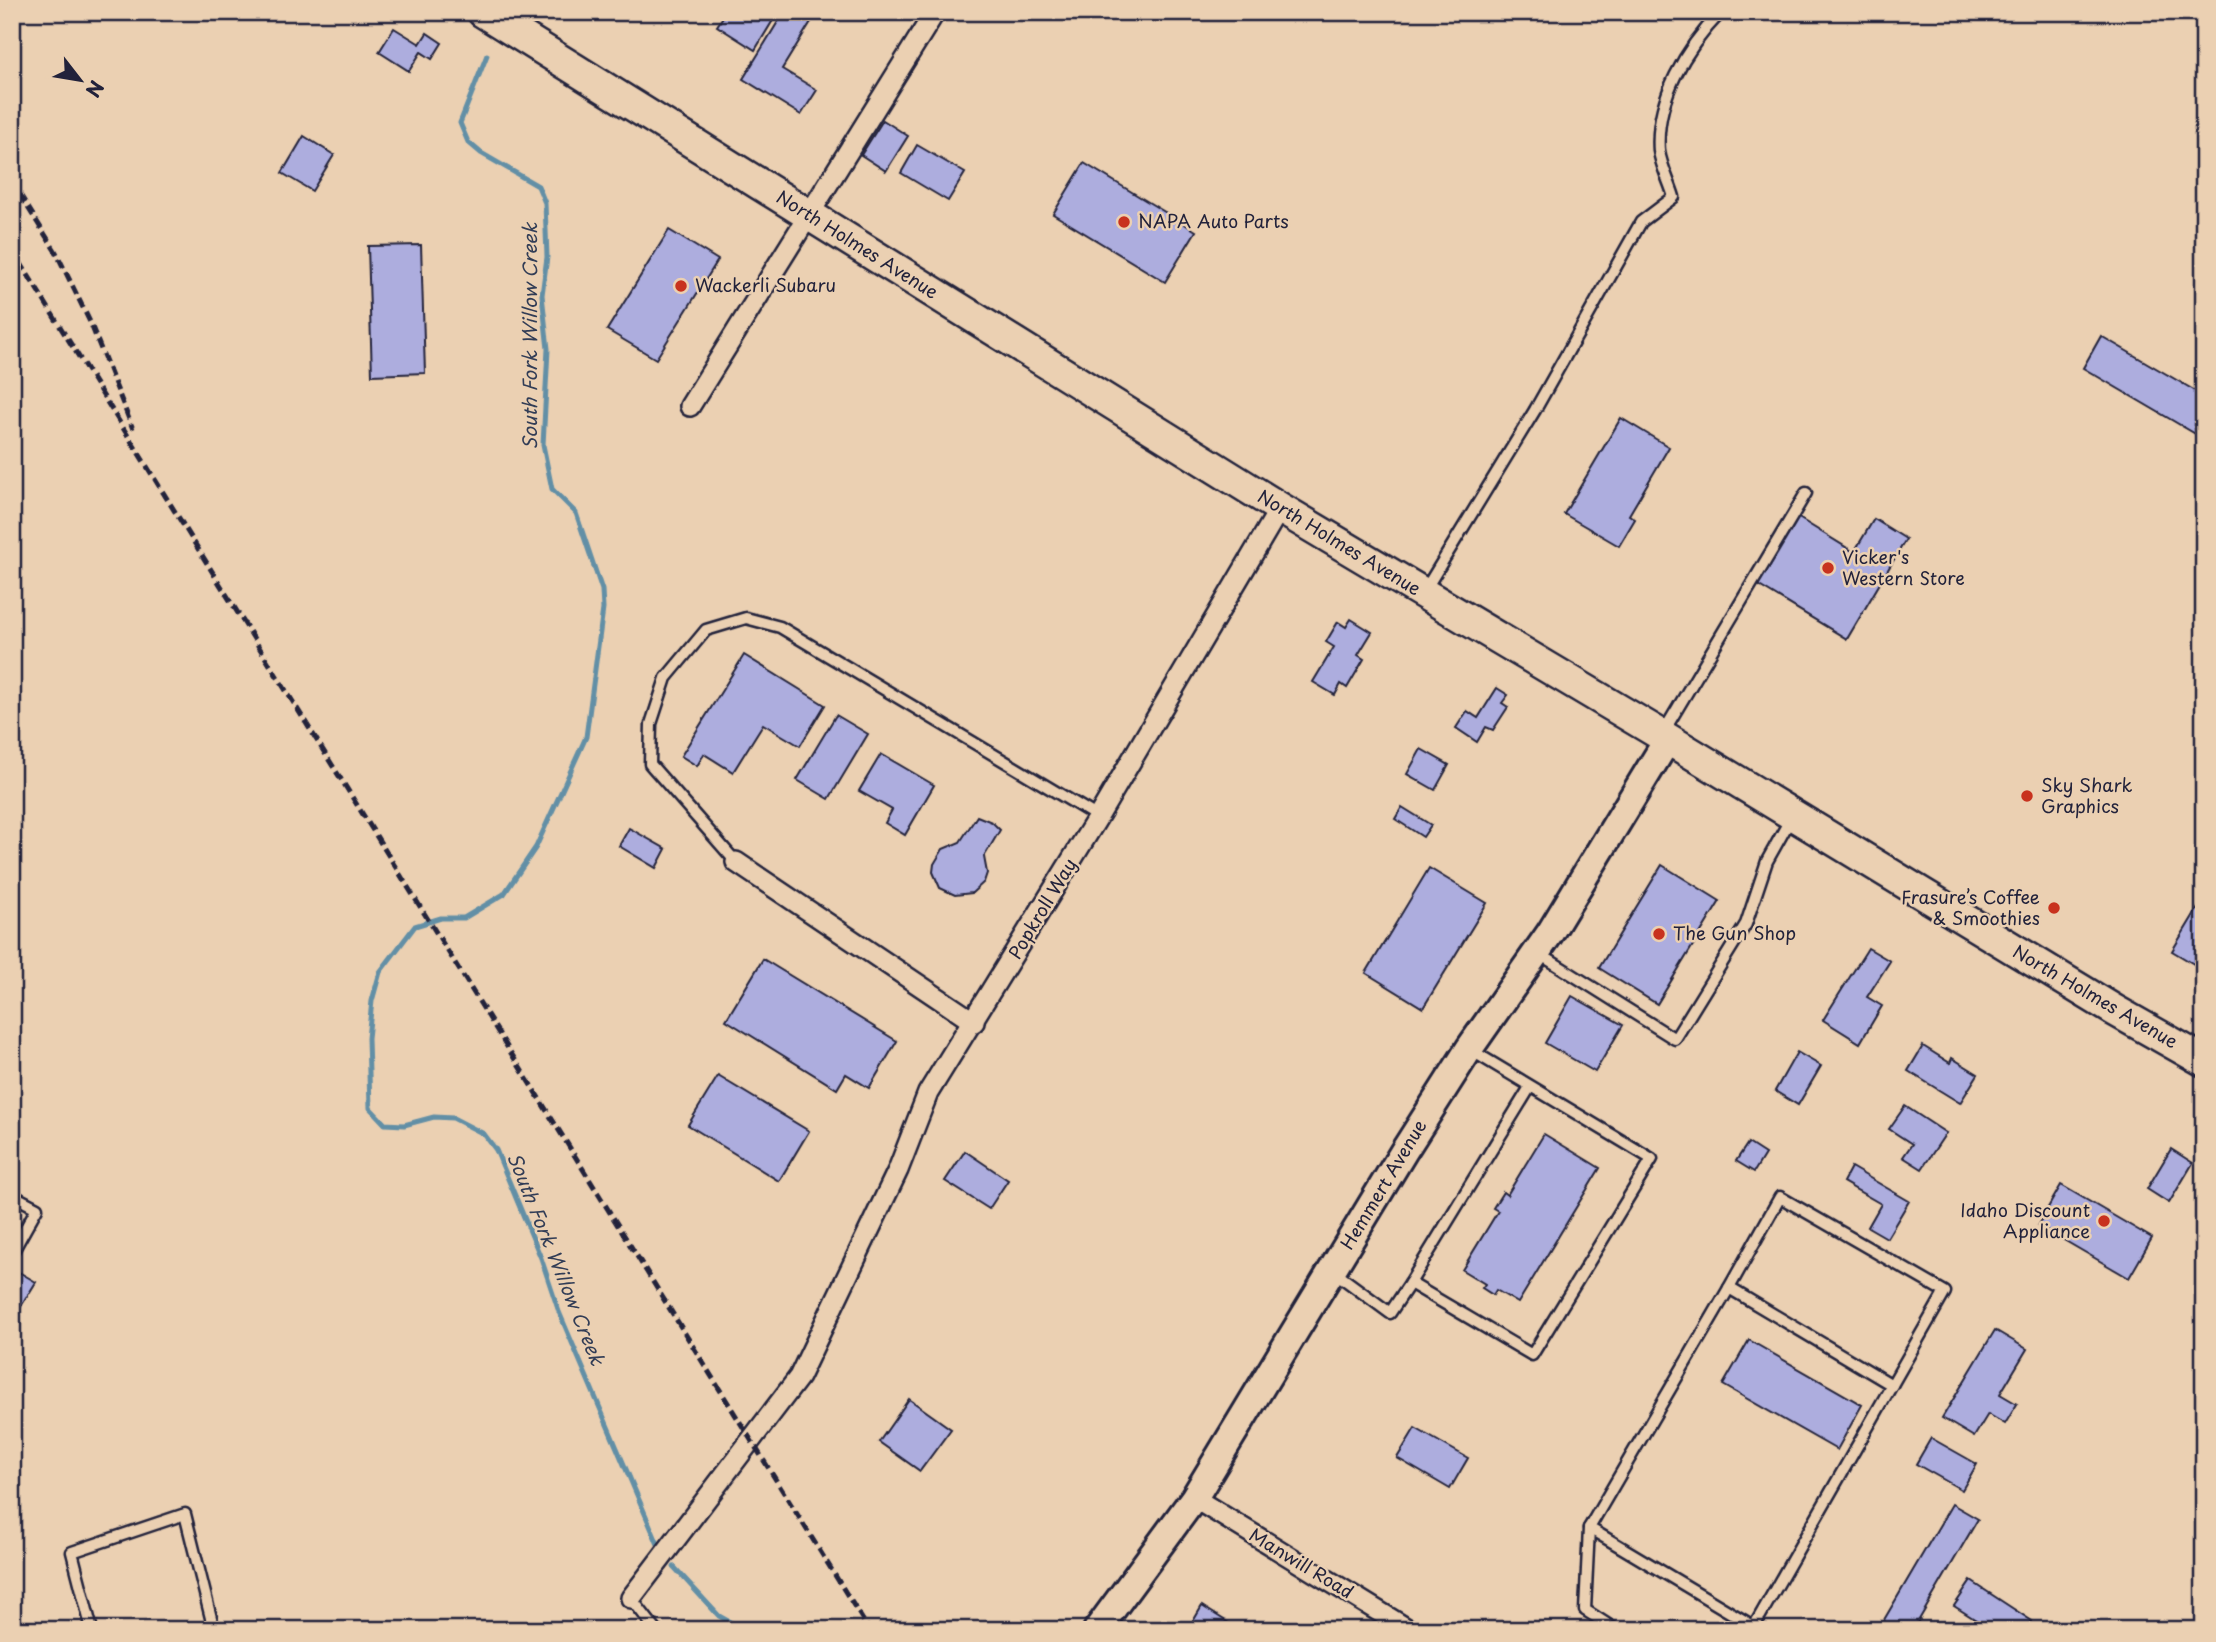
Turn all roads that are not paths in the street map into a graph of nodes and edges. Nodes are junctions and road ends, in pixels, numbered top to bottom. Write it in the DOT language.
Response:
graph roads {
  1 [pos="483,12"];
  2 [pos="935,12"];
  3 [pos="1721,12"];
  4 [pos="808,215"];
  5 [pos="690,406"];
  6 [pos="1806,494"];
  7 [pos="1280,508"];
  8 [pos="1423,593"];
  9 [pos="1665,737"];
  10 [pos="1793,815"];
  11 [pos="1098,817"];
  12 [pos="736,862"];
  13 [pos="1537,952"];
  14 [pos="974,1022"];
  15 [pos="1469,1049"];
  16 [pos="2204,1061"];
  17 [pos="1530,1087"];
  18 [pos="12,1195"];
  19 [pos="13,1251"];
  20 [pos="1333,1271"];
  21 [pos="1410,1283"];
  22 [pos="1729,1288"];
  23 [pos="1892,1385"];
  24 [pos="1194,1498"];
  25 [pos="1589,1528"];
  26 [pos="631,1598"];
  27 [pos="1753,1628"];
  28 [pos="93,1630"];
  29 [pos="214,1630"];
  30 [pos="656,1630"];
  31 [pos="1097,1630"];
  32 [pos="1409,1630"];
  33 [pos="1616,1630"];
  1 -- 4 [label="main road, North Holmes Avenue"];
  2 -- 4 [label="street"];
  3 -- 8 [label="lane"];
  4 -- 5 [label="street"];
  4 -- 7 [label="main road, North Holmes Avenue"];
  6 -- 9 [label="lane"];
  7 -- 8 [label="main road, North Holmes Avenue"];
  7 -- 11 [label="street, Popkroll Way"];
  8 -- 9 [label="main road, North Holmes Avenue"];
  9 -- 10 [label="main road, North Holmes Avenue"];
  9 -- 13 [label="street, Hemmert Avenue"];
  10 -- 13 [label="lane"];
  10 -- 16 [label="main road, North Holmes Avenue"];
  11 -- 12 [label="lane"];
  11 -- 14 [label="street, Popkroll Way"];
  12 -- 14 [label="street"];
  13 -- 15 [label="street, Hemmert Avenue"];
  14 -- 26 [label="street, Popkroll Way"];
  15 -- 17 [label="lane"];
  15 -- 20 [label="street, Hemmert Avenue"];
  17 -- 21 [label="lane"];
  17 -- 21 [label="lane"];
  18 -- 19 [label="lane"];
  20 -- 21 [label="lane"];
  20 -- 24 [label="street, Hemmert Avenue"];
  22 -- 23 [label="lane"];
  22 -- 23 [label="lane"];
  22 -- 25 [label="lane"];
  23 -- 27 [label="lane"];
  24 -- 31 [label="street, Hemmert Avenue"];
  24 -- 32 [label="street, Manwill Road"];
  25 -- 27 [label="lane"];
  25 -- 33 [label="lane"];
  26 -- 30 [label="lane"];
  28 -- 29 [label="lane"];
}
